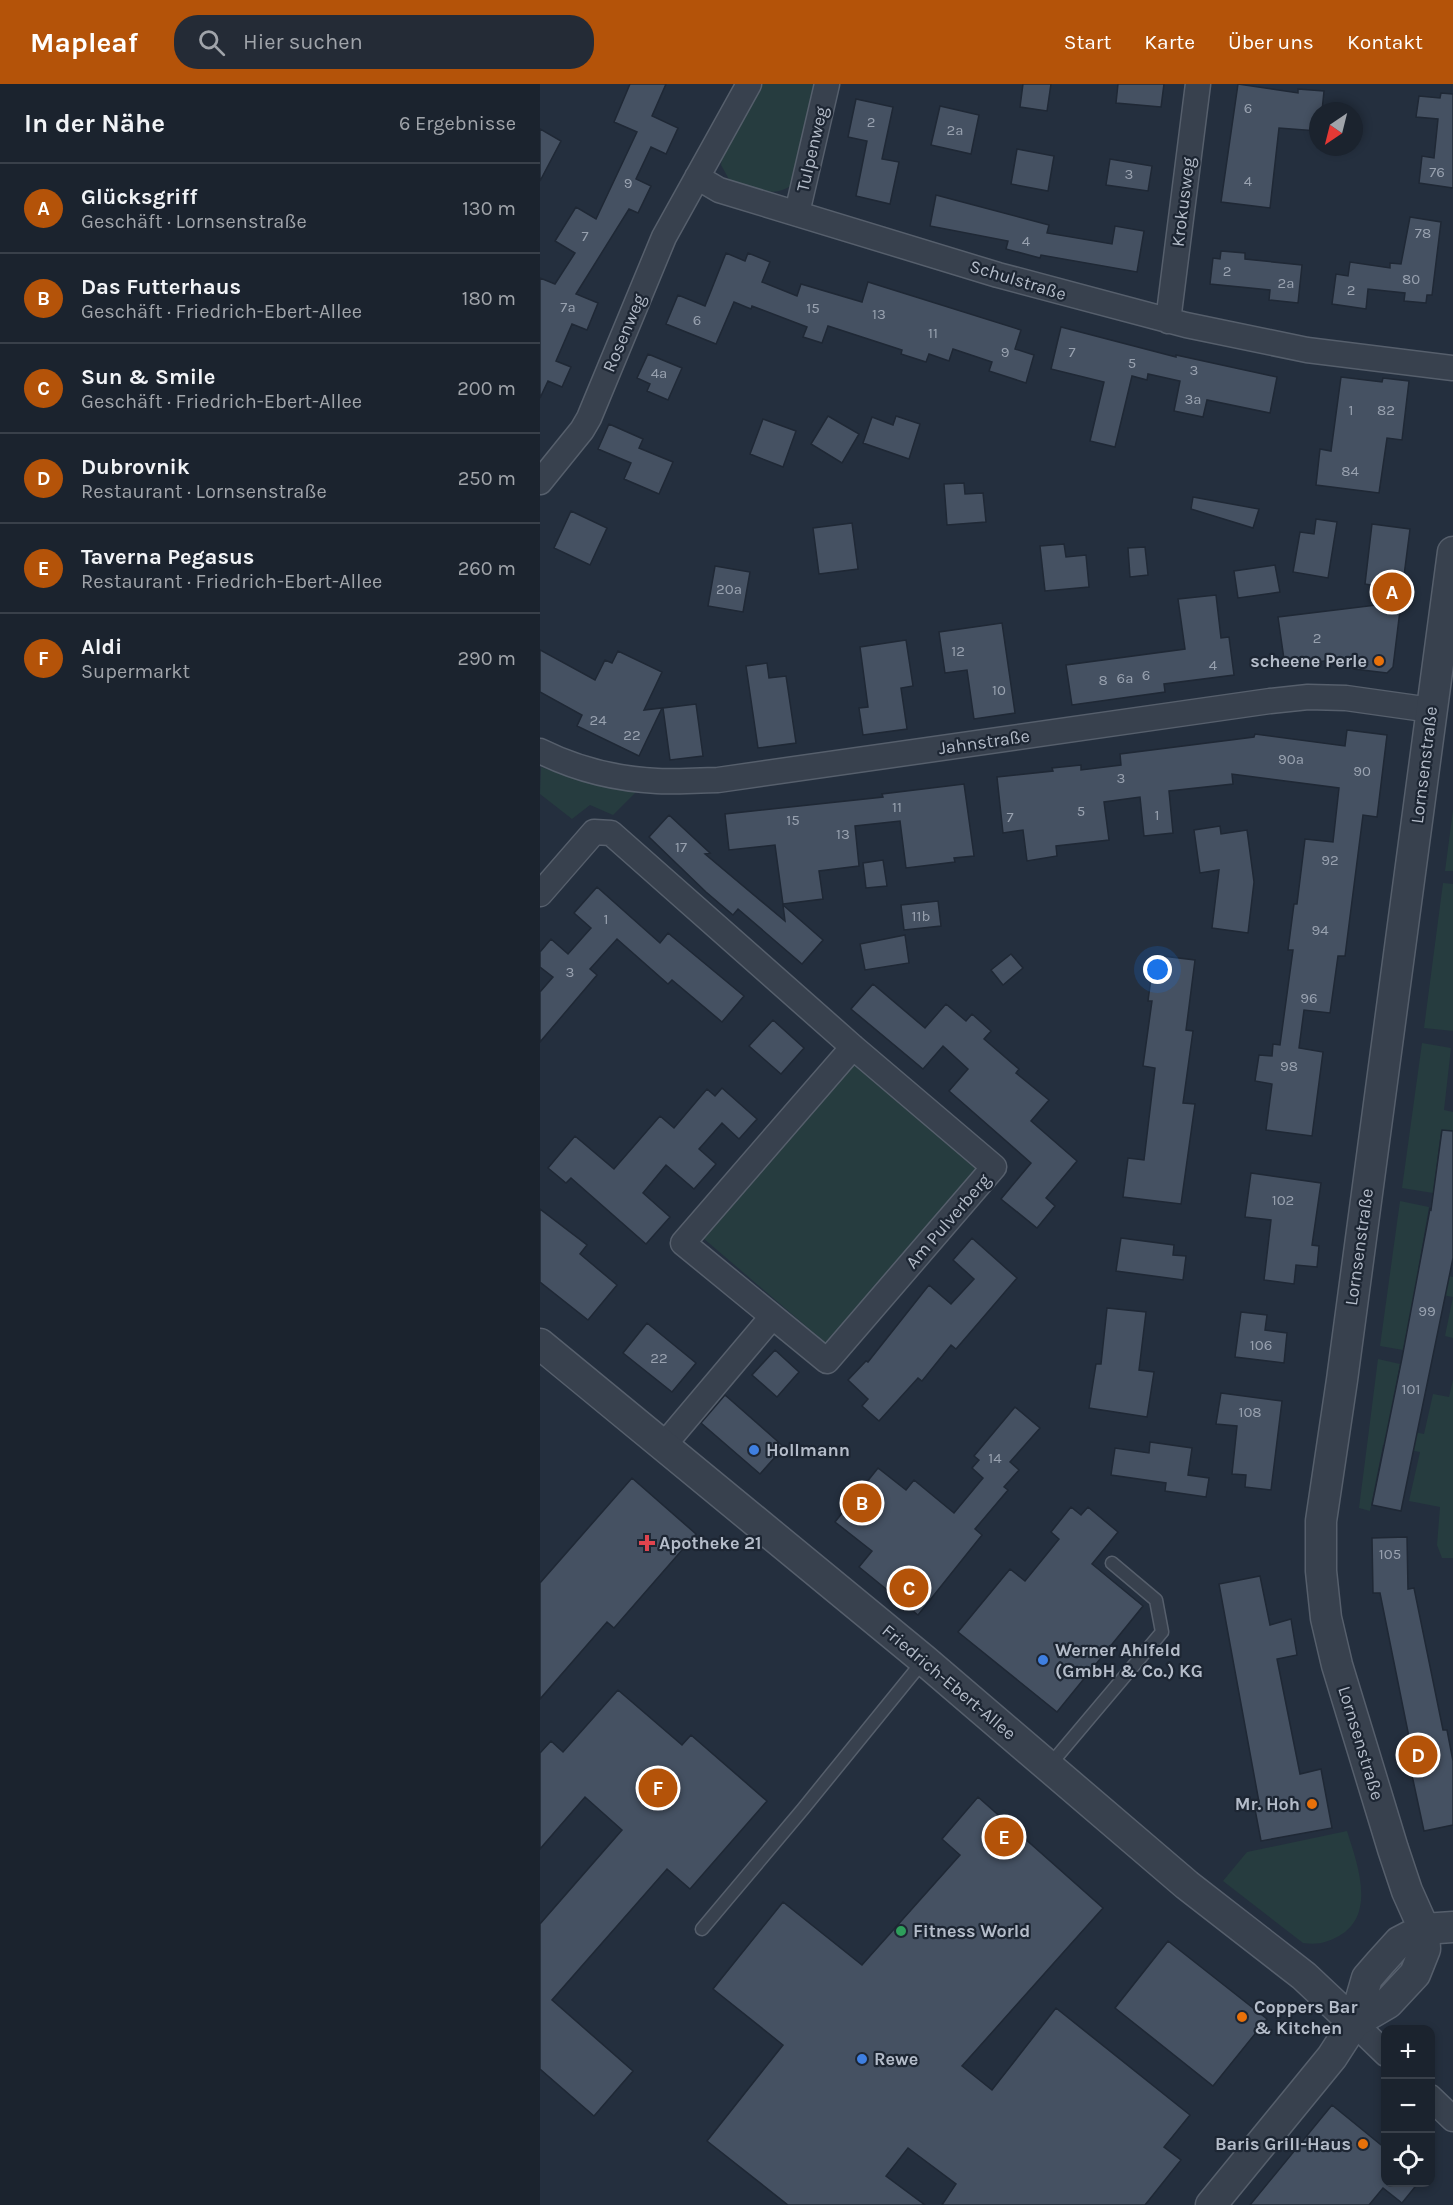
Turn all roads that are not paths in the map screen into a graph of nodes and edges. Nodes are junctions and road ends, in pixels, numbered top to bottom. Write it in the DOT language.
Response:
graph roads {
  1 [pos="749,84"];
  2 [pos="827,84"];
  3 [pos="1198,84"];
  4 [pos="697,177"];
  5 [pos="797,213"];
  6 [pos="1168,321"];
  7 [pos="1453,368"];
  8 [pos="540,482"];
  9 [pos="1453,552"];
  10 [pos="1431,710"];
  11 [pos="540,752"];
  12 [pos="540,894"];
  13 [pos="853,1047"];
  14 [pos="772,1317"];
  15 [pos="540,1344"];
  16 [pos="664,1445"];
  17 [pos="1112,1563"];
  18 [pos="924,1660"];
  19 [pos="1049,1767"];
  20 [pos="1453,1927"];
  21 [pos="702,1929"];
  22 [pos="1424,1929"];
  23 [pos="1453,1941"];
  24 [pos="1415,1974"];
  25 [pos="1354,2023"];
  26 [pos="1381,2049"];
  27 [pos="1435,2101"];
  28 [pos="1453,2119"];
  29 [pos="1211,2205"];
  1 -- 4 [label="street"];
  2 -- 5 [label="street, Tulpenweg"];
  3 -- 6 [label="street, Krokusweg"];
  4 -- 5 [label="street, Schulstraße"];
  4 -- 8 [label="street, Rosenweg"];
  5 -- 6 [label="street, Schulstraße"];
  6 -- 7 [label="street, Schulstraße"];
  9 -- 10 [label="street, Lornsenstraße"];
  10 -- 11 [label="street, Jahnstraße"];
  10 -- 22 [label="street, Lornsenstraße"];
  12 -- 13 [label="street, Am Pulverberg"];
  13 -- 14 [label="street, Am Pulverberg"];
  13 -- 14 [label="street, Am Pulverberg"];
  14 -- 16 [label="street"];
  15 -- 16 [label="street, Friedrich-Ebert-Allee"];
  16 -- 18 [label="street, Friedrich-Ebert-Allee"];
  17 -- 19 [label="lane"];
  18 -- 19 [label="street, Friedrich-Ebert-Allee"];
  18 -- 21 [label="lane"];
  19 -- 25 [label="street, Friedrich-Ebert-Allee"];
  20 -- 22 [label="street"];
  22 -- 24 [label="street, Lornsenstraße"];
  22 -- 25 [label="street, Lornsenstraße"];
  23 -- 24 [label="street"];
  24 -- 25 [label="street, Lornsenstraße"];
  25 -- 26 [label="street"];
  25 -- 29 [label="street, Lornsenstraße"];
  27 -- 28 [label="street"];
}
